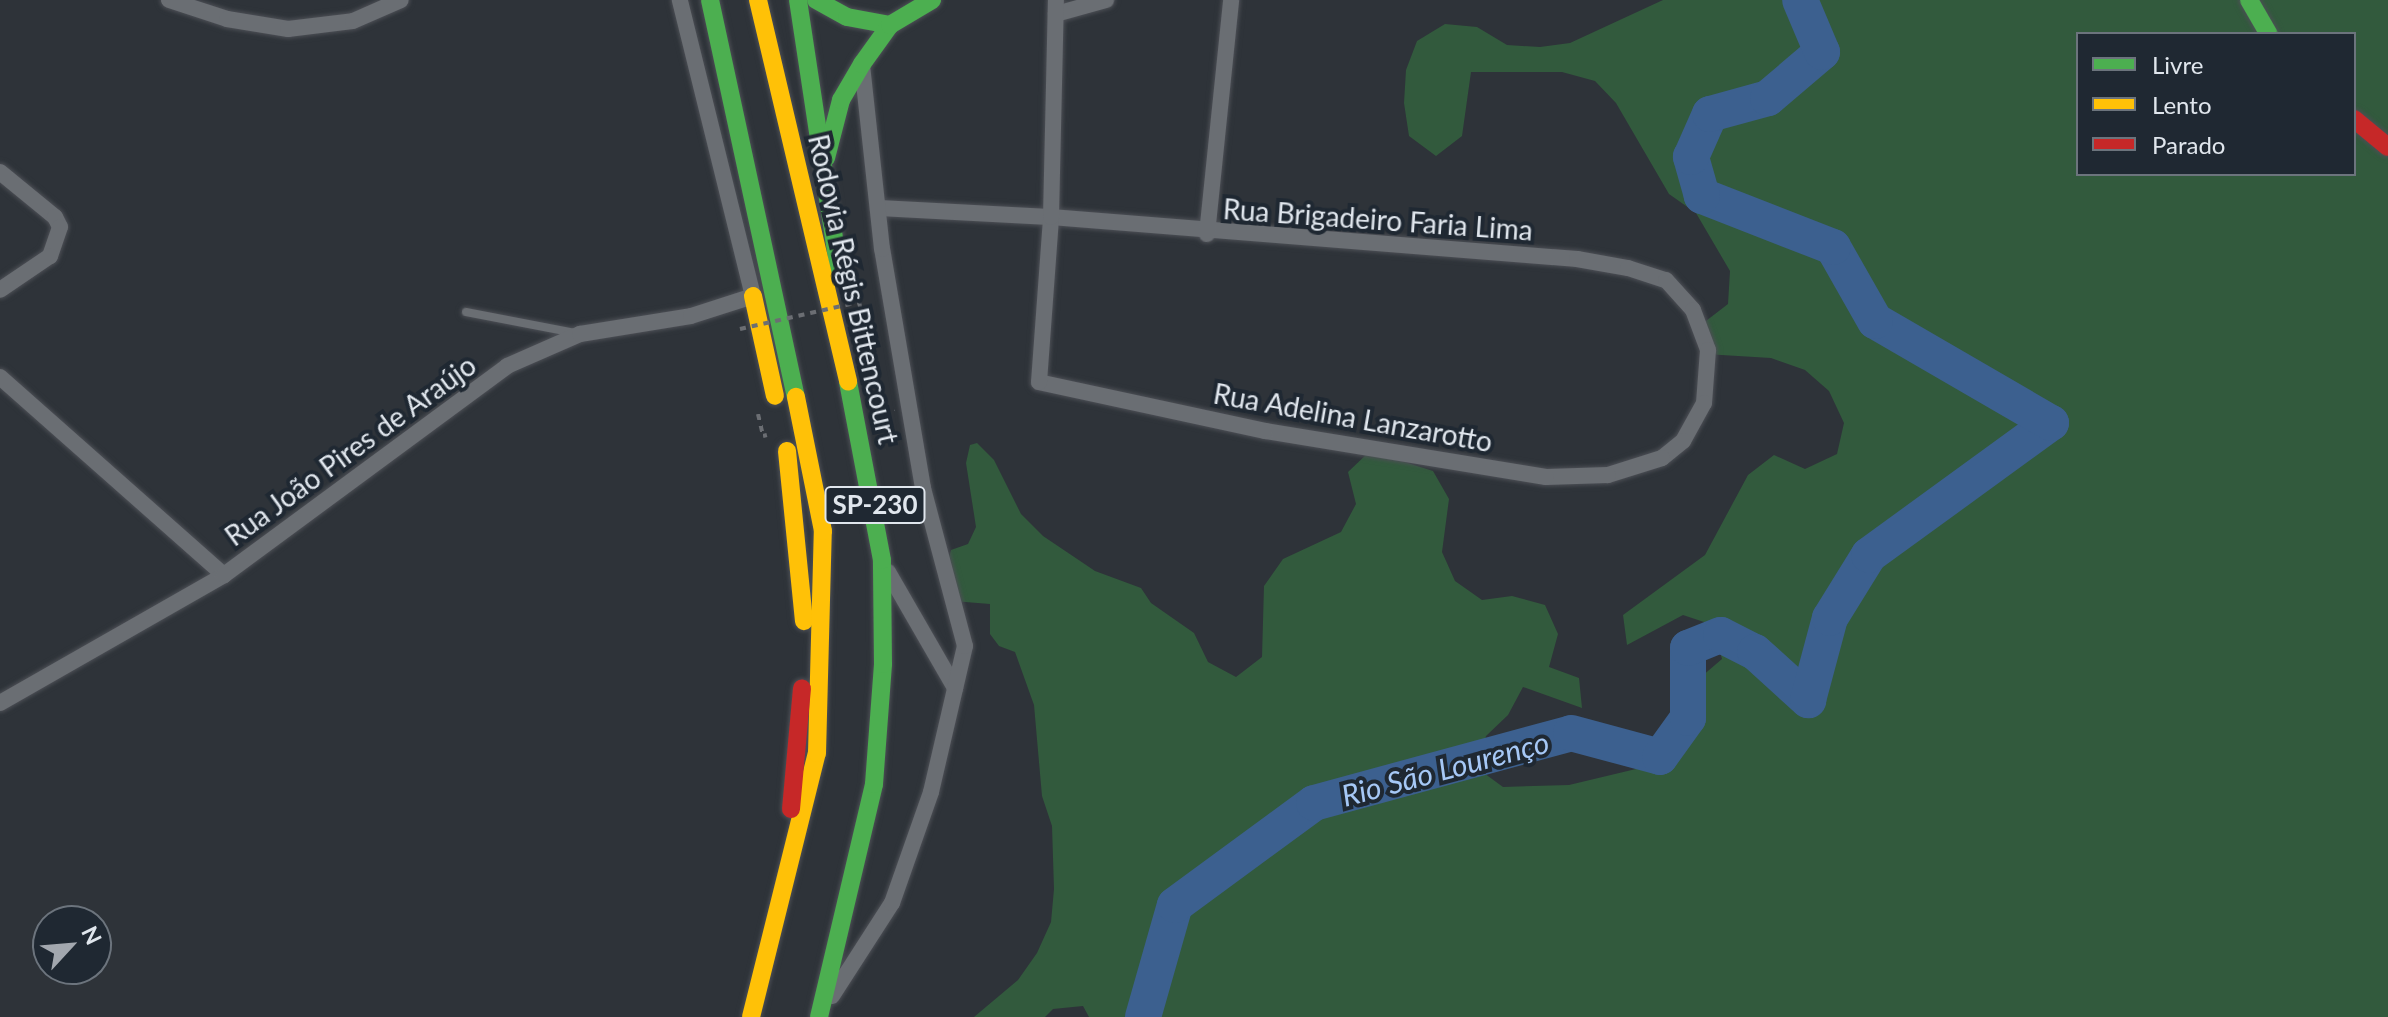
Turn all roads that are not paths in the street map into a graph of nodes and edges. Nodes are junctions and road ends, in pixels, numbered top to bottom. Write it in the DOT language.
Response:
graph roads {
  1 [pos="169,0"];
  2 [pos="401,0"];
  3 [pos="680,0"];
  4 [pos="710,0"];
  5 [pos="758,0"];
  6 [pos="798,0"];
  7 [pos="816,0"];
  8 [pos="932,0"];
  9 [pos="1106,0"];
  10 [pos="1231,0"];
  11 [pos="2249,0"];
  12 [pos="1056,7"];
  13 [pos="890,25"];
  14 [pos="2268,32"];
  15 [pos="862,64"];
  16 [pos="2356,121"];
  17 [pos="2388,147"];
  18 [pos="824,164"];
  19 [pos="0,172"];
  20 [pos="878,208"];
  21 [pos="1051,217"];
  22 [pos="1207,234"];
  23 [pos="0,290"];
  24 [pos="753,296"];
  25 [pos="466,312"];
  26 [pos="580,334"];
  27 [pos="0,377"];
  28 [pos="863,446"];
  29 [pos="1662,458"];
  30 [pos="882,560"];
  31 [pos="224,575"];
  32 [pos="955,688"];
  33 [pos="0,703"];
  34 [pos="792,859"];
  35 [pos="819,1016"];
  36 [pos="751,1017"];
  1 -- 2 [label="street"];
  3 -- 24 [label="street"];
  4 -- 34 [label="main road, SP-230"];
  5 -- 28 [label="main road, Rodovia Régis Bittencourt / SP-230"];
  6 -- 18 [label="main road"];
  7 -- 13 [label="main road"];
  8 -- 13 [label="main road"];
  9 -- 12 [label="street"];
  10 -- 22 [label="street"];
  11 -- 14 [label="main road"];
  12 -- 21 [label="street"];
  13 -- 15 [label="main road"];
  15 -- 18 [label="main road"];
  15 -- 20 [label="street"];
  16 -- 17 [label="main road"];
  18 -- 28 [label="main road"];
  19 -- 23 [label="street"];
  20 -- 21 [label="street, Rua Brigadeiro Faria Lima"];
  20 -- 32 [label="street"];
  21 -- 22 [label="street, Rua Brigadeiro Faria Lima"];
  21 -- 29 [label="street, Rua Adelina Lanzarotto"];
  22 -- 29 [label="street, Rua Brigadeiro Faria Lima"];
  24 -- 26 [label="street, Rua João Pires de Araújo"];
  24 -- 34 [label="main road"];
  25 -- 26 [label="lane"];
  26 -- 31 [label="street, Rua João Pires de Araújo"];
  27 -- 31 [label="street"];
  28 -- 30 [label="main road, Rodovia Régis Bittencourt / SP-230"];
  30 -- 32 [label="street"];
  30 -- 35 [label="main road, Rodovia Régis Bittencourt / SP-230"];
  31 -- 33 [label="street, Rua João Pires de Araújo"];
  32 -- 35 [label="street"];
  34 -- 36 [label="main road, SP-230"];
}
